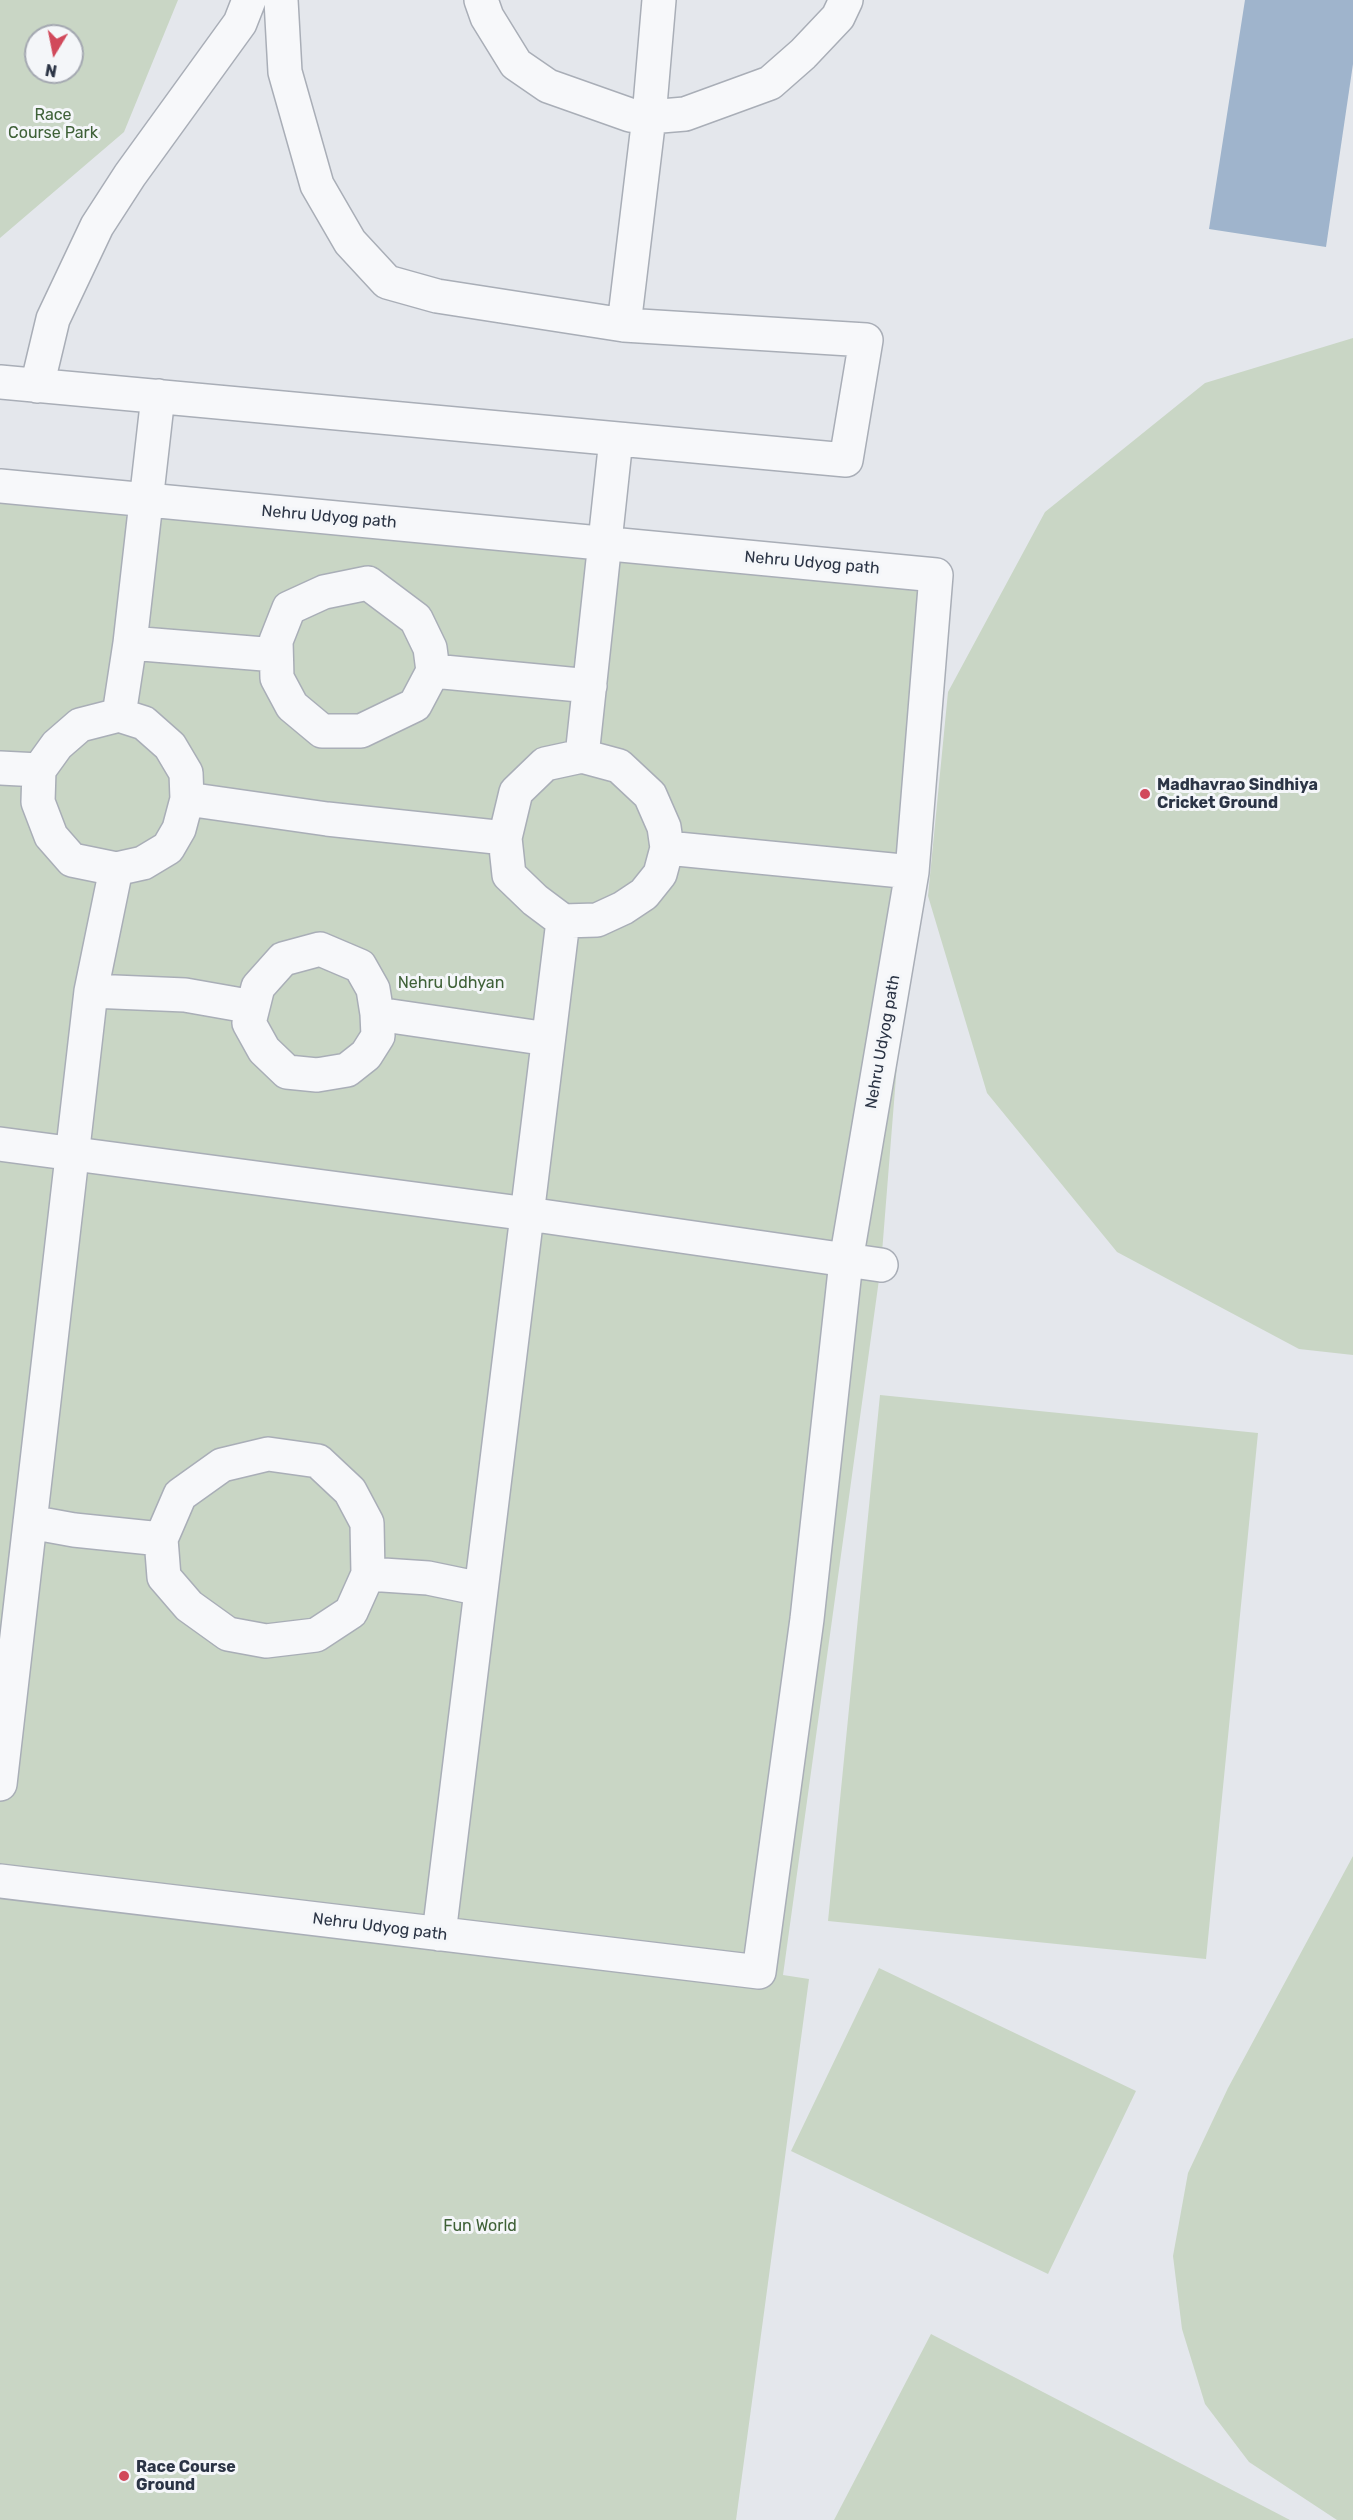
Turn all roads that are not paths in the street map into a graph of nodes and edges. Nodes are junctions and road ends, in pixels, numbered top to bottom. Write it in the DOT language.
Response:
graph roads {
  1 [pos="249,0"];
  2 [pos="281,0"];
  3 [pos="481,0"];
  4 [pos="659,0"];
  5 [pos="846,0"];
  6 [pos="649,117"];
  7 [pos="624,325"];
  8 [pos="0,382"];
  9 [pos="37,386"];
  10 [pos="158,396"];
  11 [pos="616,439"];
  12 [pos="0,486"];
  13 [pos="605,543"];
  14 [pos="130,643"];
  15 [pos="276,655"];
  16 [pos="433,671"];
  17 [pos="590,686"];
  18 [pos="119,715"];
  19 [pos="582,756"];
  20 [pos="0,768"];
  21 [pos="39,770"];
  22 [pos="188,799"];
  23 [pos="505,838"];
  24 [pos="667,848"];
  25 [pos="116,869"];
  26 [pos="912,872"];
  27 [pos="563,921"];
  28 [pos="91,992"];
  29 [pos="253,1007"];
  30 [pos="377,1014"];
  31 [pos="548,1039"];
  32 [pos="0,1144"];
  33 [pos="71,1153"];
  34 [pos="528,1214"];
  35 [pos="846,1261"];
  36 [pos="881,1265"];
  37 [pos="30,1522"];
  38 [pos="161,1539"];
  39 [pos="368,1574"];
  40 [pos="481,1589"];
  41 [pos="0,1784"];
  42 [pos="0,1881"];
  43 [pos="439,1934"];
  1 -- 9 [label="street"];
  2 -- 7 [label="street"];
  3 -- 6 [label="street"];
  4 -- 6 [label="street"];
  5 -- 6 [label="street"];
  6 -- 7 [label="street"];
  7 -- 11 [label="street"];
  8 -- 9 [label="street"];
  9 -- 10 [label="street"];
  10 -- 11 [label="street"];
  10 -- 14 [label="street"];
  11 -- 13 [label="street"];
  12 -- 13 [label="street, Nehru Udyog path"];
  13 -- 17 [label="street"];
  13 -- 26 [label="street, Nehru Udyog path"];
  14 -- 15 [label="street"];
  14 -- 18 [label="street"];
  15 -- 16 [label="street"];
  15 -- 16 [label="street"];
  16 -- 17 [label="street"];
  17 -- 19 [label="street"];
  18 -- 21 [label="street"];
  18 -- 22 [label="street"];
  19 -- 23 [label="street"];
  19 -- 24 [label="street"];
  20 -- 21 [label="street"];
  21 -- 25 [label="street"];
  22 -- 23 [label="street"];
  22 -- 25 [label="street"];
  23 -- 27 [label="street"];
  24 -- 26 [label="street"];
  24 -- 27 [label="street"];
  25 -- 28 [label="street"];
  26 -- 35 [label="street, Nehru Udyog path"];
  27 -- 31 [label="street"];
  28 -- 29 [label="street"];
  28 -- 33 [label="street"];
  29 -- 30 [label="street"];
  29 -- 30 [label="street"];
  30 -- 31 [label="street"];
  31 -- 34 [label="street"];
  32 -- 33 [label="street"];
  33 -- 34 [label="street"];
  33 -- 37 [label="street"];
  34 -- 35 [label="street"];
  34 -- 40 [label="street"];
  35 -- 36 [label="street"];
  35 -- 43 [label="street, Nehru Udyog path"];
  37 -- 38 [label="street"];
  37 -- 41 [label="street"];
  38 -- 39 [label="street"];
  38 -- 39 [label="street"];
  39 -- 40 [label="street"];
  40 -- 43 [label="street"];
  42 -- 43 [label="street, Nehru Udyog path"];
}
